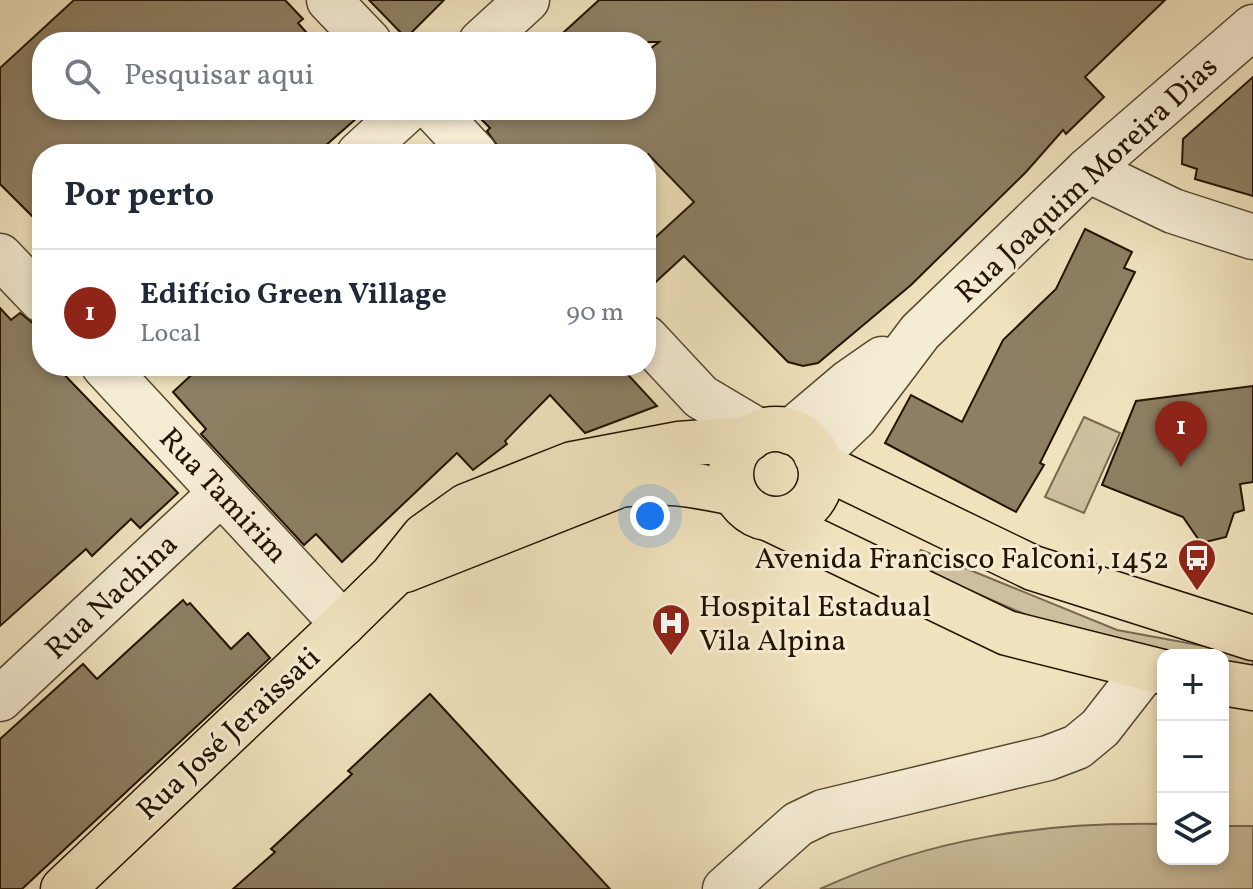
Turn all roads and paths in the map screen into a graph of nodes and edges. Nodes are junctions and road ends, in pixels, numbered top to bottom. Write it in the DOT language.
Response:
graph roads {
  1 [pos="329,0"];
  2 [pos="527,0"];
  3 [pos="1253,27"];
  4 [pos="359,32"];
  5 [pos="492,32"];
  6 [pos="396,120"];
  7 [pos="443,120"];
  8 [pos="370,144"];
  9 [pos="466,144"];
  10 [pos="1088,170"];
  11 [pos="1253,237"];
  12 [pos="656,349"];
  13 [pos="120,376"];
  14 [pos="787,445"];
  15 [pos="221,493"];
  16 [pos="734,493"];
  17 [pos="770,519"];
  18 [pos="392,576"];
  19 [pos="343,624"];
  20 [pos="1253,638"];
  21 [pos="1154,671"];
  22 [pos="1229,684"];
  23 [pos="1253,688"];
  24 [pos="0,699"];
  25 [pos="63,889"];
  26 [pos="725,889"];
  1 -- 4 [label="street"];
  2 -- 5 [label="street"];
  3 -- 10 [label="street, Rua Joaquim Moreira Dias"];
  6 -- 8 [label="street"];
  7 -- 9 [label="street"];
  10 -- 11 [label="street"];
  10 -- 14 [label="street, Rua Joaquim Moreira Dias"];
  12 -- 14 [label="street"];
  13 -- 15 [label="street, Rua Tamirim"];
  14 -- 16 [label="main road"];
  14 -- 17 [label="main road"];
  14 -- 18 [label="main road, Rua José Jeraissati"];
  14 -- 20 [label="main road"];
  15 -- 19 [label="street, Rua Tamirim"];
  15 -- 24 [label="street, Rua Nachina"];
  16 -- 17 [label="main road"];
  16 -- 18 [label="main road"];
  17 -- 21 [label="main road"];
  18 -- 19 [label="main road, Rua José Jeraissati"];
  19 -- 25 [label="main road, Rua José Jeraissati"];
  21 -- 26 [label="street"];
  22 -- 23 [label="main road"];
}
